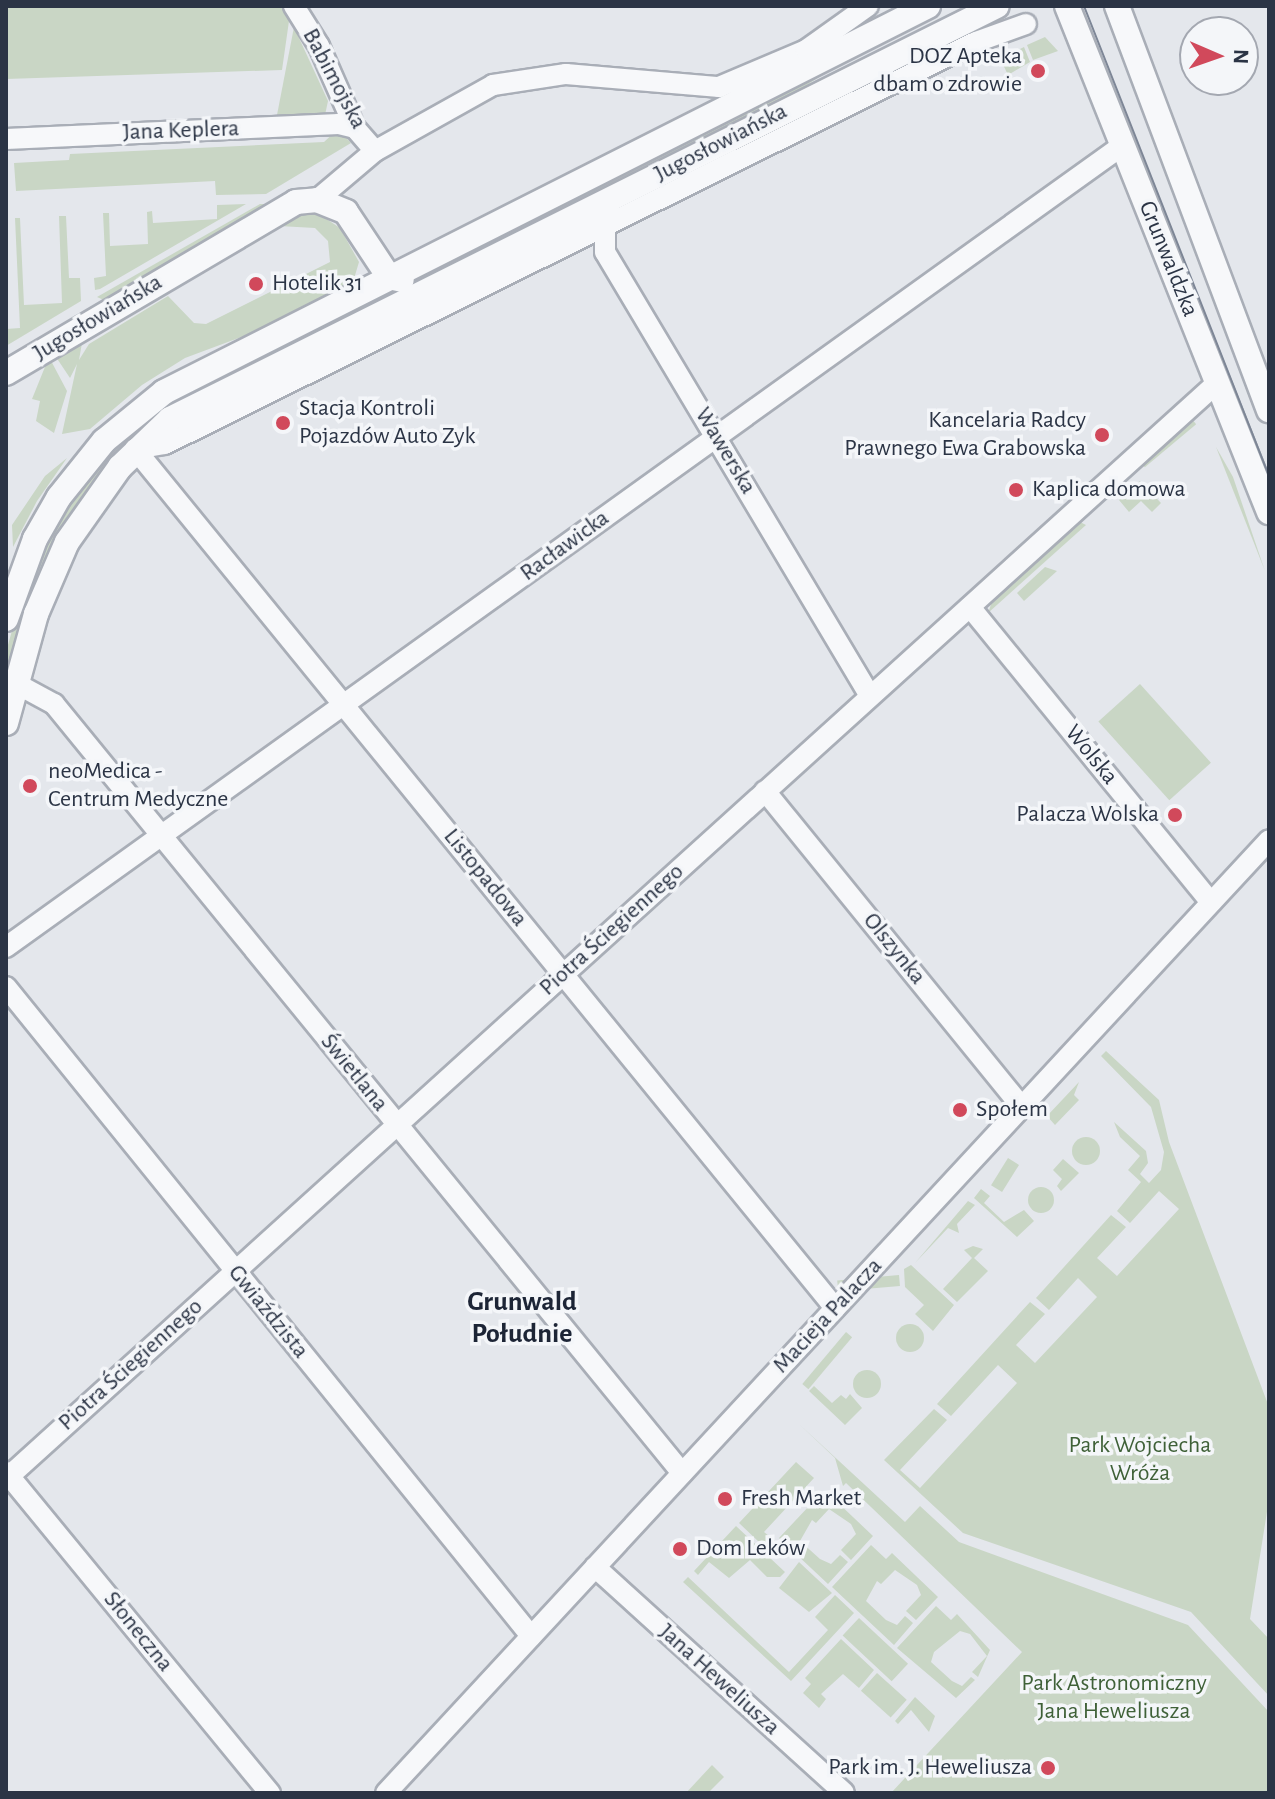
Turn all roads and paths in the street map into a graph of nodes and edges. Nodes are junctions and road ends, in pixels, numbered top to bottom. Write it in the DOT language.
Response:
graph roads {
  1 [pos="294,6"];
  2 [pos="868,6"];
  3 [pos="928,6"];
  4 [pos="997,6"];
  5 [pos="1067,6"];
  6 [pos="1117,6"];
  7 [pos="1026,24"];
  8 [pos="355,128"];
  9 [pos="6,139"];
  10 [pos="1123,145"];
  11 [pos="375,151"];
  12 [pos="317,200"];
  13 [pos="608,200"];
  14 [pos="603,226"];
  15 [pos="389,277"];
  16 [pos="445,281"];
  17 [pos="359,323"];
  18 [pos="6,373"];
  19 [pos="1218,382"];
  20 [pos="1269,410"];
  21 [pos="717,437"];
  22 [pos="135,449"];
  23 [pos="1269,512"];
  24 [pos="970,607"];
  25 [pos="6,619"];
  26 [pos="17,684"];
  27 [pos="870,696"];
  28 [pos="344,704"];
  29 [pos="6,723"];
  30 [pos="765,791"];
  31 [pos="163,835"];
  32 [pos="1269,840"];
  33 [pos="1211,902"];
  34 [pos="6,947"];
  35 [pos="563,974"];
  36 [pos="6,987"];
  37 [pos="1022,1107"];
  38 [pos="395,1124"];
  39 [pos="235,1271"];
  40 [pos="835,1308"];
  41 [pos="682,1473"];
  42 [pos="7,1475"];
  43 [pos="595,1567"];
  44 [pos="531,1636"];
  45 [pos="270,1793"];
  46 [pos="386,1793"];
  47 [pos="844,1793"];
  1 -- 8 [label="street, Babimojska"];
  2 -- 11 [label="street, Jugosłowiańska"];
  3 -- 15 [label="street, Jugosłowiańska"];
  4 -- 13 [label="street, Jugosłowiańska"];
  5 -- 10 [label="street, Grunwaldzka"];
  6 -- 20 [label="street, Grunwaldzka"];
  7 -- 14 [label="street"];
  8 -- 9 [label="street, Jana Keplera"];
  8 -- 11 [label="street, Babimojska"];
  10 -- 19 [label="street, Grunwaldzka"];
  10 -- 21 [label="street, Racławicka"];
  11 -- 12 [label="street, Jugosłowiańska"];
  12 -- 15 [label="street"];
  12 -- 18 [label="street, Jugosłowiańska"];
  13 -- 14 [label="street, Wawerska"];
  13 -- 16 [label="street, Jugosłowiańska"];
  14 -- 21 [label="street, Wawerska"];
  14 -- 22 [label="street"];
  15 -- 16 [label="street"];
  15 -- 17 [label="street"];
  15 -- 25 [label="street, Jugosłowiańska"];
  16 -- 17 [label="street, Jugosłowiańska"];
  17 -- 22 [label="street, Jugosłowiańska"];
  19 -- 23 [label="street, Grunwaldzka"];
  19 -- 24 [label="street, Piotra Ściegiennego"];
  21 -- 27 [label="street, Wawerska"];
  21 -- 28 [label="street, Racławicka"];
  22 -- 26 [label="street, Jugosłowiańska"];
  22 -- 28 [label="street, Listopadowa"];
  24 -- 27 [label="street, Piotra Ściegiennego"];
  24 -- 33 [label="street, Wolska"];
  26 -- 29 [label="street, Jugosłowiańska"];
  26 -- 31 [label="street, Świetlana"];
  27 -- 30 [label="street, Piotra Ściegiennego"];
  28 -- 31 [label="street, Racławicka"];
  28 -- 35 [label="street, Listopadowa"];
  30 -- 35 [label="street, Piotra Ściegiennego"];
  30 -- 37 [label="street, Olszynka"];
  31 -- 34 [label="street, Racławicka"];
  31 -- 38 [label="street, Świetlana"];
  32 -- 33 [label="street, Macieja Palacza"];
  33 -- 37 [label="street, Macieja Palacza"];
  35 -- 38 [label="street, Piotra Ściegiennego"];
  35 -- 40 [label="street, Listopadowa"];
  36 -- 39 [label="street, Gwiaździsta"];
  37 -- 40 [label="street, Macieja Palacza"];
  38 -- 39 [label="street, Piotra Ściegiennego"];
  38 -- 41 [label="street, Świetlana"];
  39 -- 42 [label="street, Piotra Ściegiennego"];
  39 -- 44 [label="street, Gwiaździsta"];
  40 -- 41 [label="street, Macieja Palacza"];
  41 -- 43 [label="street, Macieja Palacza"];
  42 -- 45 [label="street, Słoneczna"];
  43 -- 44 [label="street, Macieja Palacza"];
  43 -- 47 [label="street, Jana Heweliusza"];
  44 -- 46 [label="street, Macieja Palacza"];
}
